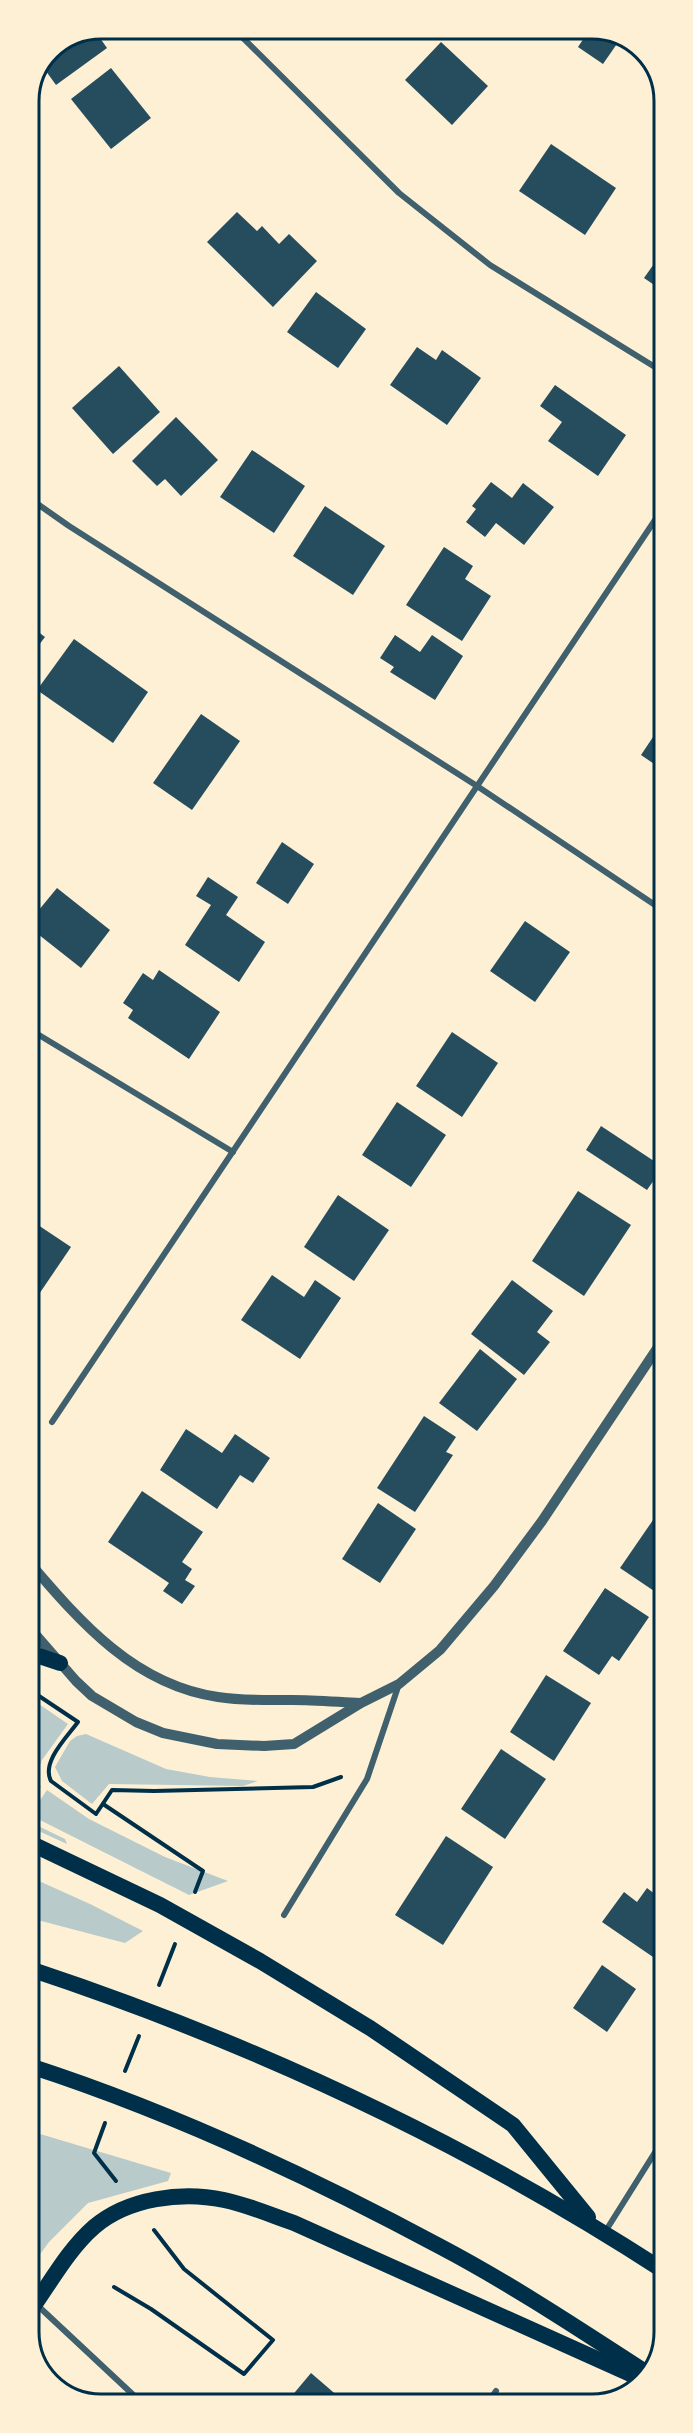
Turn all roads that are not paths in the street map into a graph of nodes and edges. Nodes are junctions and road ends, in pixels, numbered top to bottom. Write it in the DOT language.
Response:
graph roads {
  1 [pos="244,39"];
  2 [pos="654,366"];
  3 [pos="39,505"];
  4 [pos="654,521"];
  5 [pos="477,786"];
  6 [pos="654,904"];
  7 [pos="39,1035"];
  8 [pos="232,1152"];
  9 [pos="654,1353"];
  10 [pos="52,1422"];
  11 [pos="39,1574"];
  12 [pos="39,1638"];
  13 [pos="39,1656"];
  14 [pos="60,1663"];
  15 [pos="399,1684"];
  16 [pos="361,1703"];
  17 [pos="39,1847"];
  18 [pos="284,1915"];
  19 [pos="39,1971"];
  20 [pos="39,2069"];
  21 [pos="654,2153"];
  22 [pos="601,2230"];
  23 [pos="654,2264"];
  24 [pos="39,2300"];
  25 [pos="39,2313"];
  26 [pos="641,2369"];
  27 [pos="636,2376"];
  28 [pos="496,2391"];
  29 [pos="132,2394"];
  30 [pos="494,2394"];
  1 -- 2 [label="street"];
  3 -- 5 [label="street"];
  4 -- 5 [label="street"];
  5 -- 6 [label="street"];
  5 -- 8 [label="street"];
  7 -- 8 [label="street"];
  8 -- 10 [label="street"];
  9 -- 15 [label="street"];
  11 -- 16 [label="street"];
  12 -- 14 [label="street"];
  13 -- 14 [label="highway"];
  14 -- 16 [label="street"];
  15 -- 16 [label="street"];
  15 -- 18 [label="street"];
  17 -- 22 [label="highway"];
  19 -- 22 [label="highway"];
  20 -- 26 [label="highway"];
  21 -- 22 [label="street"];
  22 -- 23 [label="highway"];
  24 -- 27 [label="highway"];
  25 -- 29 [label="street"];
  28 -- 30 [label="street"];
}
